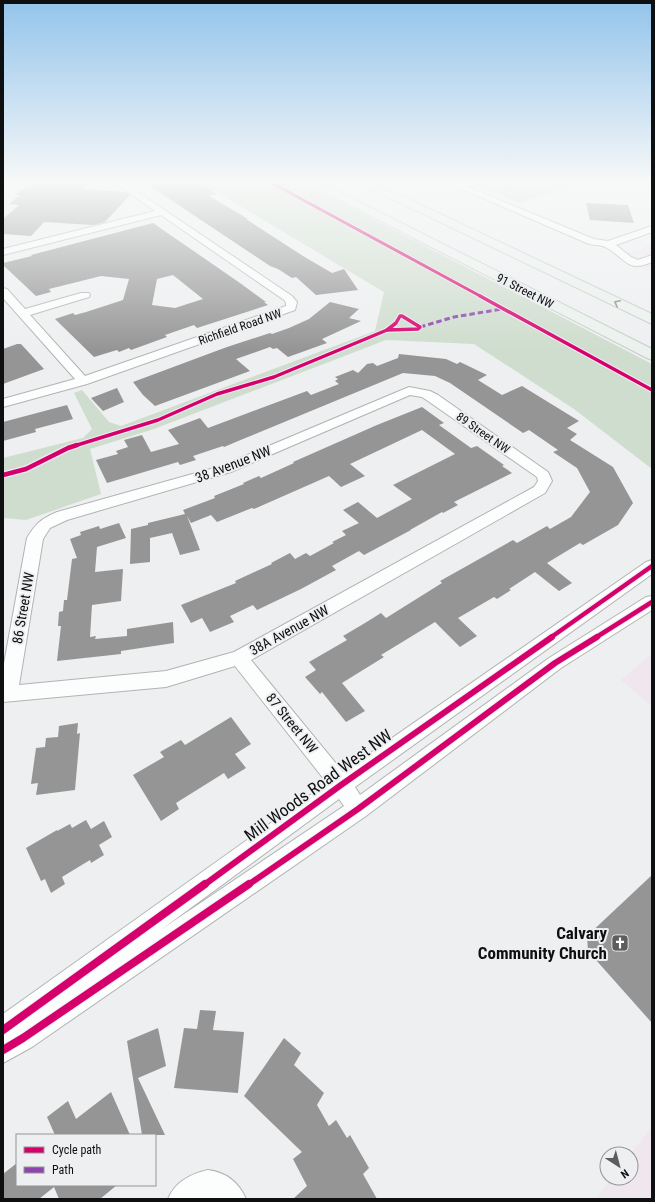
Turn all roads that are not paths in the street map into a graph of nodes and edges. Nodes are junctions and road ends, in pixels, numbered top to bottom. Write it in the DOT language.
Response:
graph roads {
  1 [pos="58,238"];
  2 [pos="200,238"];
  3 [pos="422,238"];
  4 [pos="481,238"];
  5 [pos="581,238"];
  6 [pos="624,238"];
  7 [pos="605,244"];
  8 [pos="3,252"];
  9 [pos="652,258"];
  10 [pos="638,264"];
  11 [pos="652,270"];
  12 [pos="3,291"];
  13 [pos="85,295"];
  14 [pos="24,313"];
  15 [pos="582,320"];
  16 [pos="652,320"];
  17 [pos="652,350"];
  18 [pos="652,355"];
  19 [pos="83,381"];
  20 [pos="416,392"];
  21 [pos="3,403"];
  22 [pos="545,481"];
  23 [pos="45,524"];
  24 [pos="652,566"];
  25 [pos="652,602"];
  26 [pos="239,658"];
  27 [pos="6,694"];
  28 [pos="341,785"];
  29 [pos="358,809"];
  30 [pos="3,1030"];
  31 [pos="3,1050"];
  32 [pos="221,1192"];
  33 [pos="183,1199"];
  1 -- 8 [label="street"];
  2 -- 19 [label="street, Richfield Road NW"];
  3 -- 15 [label="main road, 91 Street NW"];
  16 -- 4 [label="main road, 91 Street NW, one-way"];
  5 -- 7 [label="street"];
  6 -- 7 [label="street"];
  7 -- 10 [label="street"];
  9 -- 10 [label="street"];
  10 -- 11 [label="street"];
  12 -- 14 [label="street"];
  13 -- 14 [label="street"];
  14 -- 19 [label="street"];
  15 -- 17 [label="main road"];
  15 -- 18 [label="main road, 91 Street NW"];
  19 -- 21 [label="street, Richfield Road NW"];
  20 -- 22 [label="street, 89 Street NW"];
  20 -- 23 [label="street, 38 Avenue NW"];
  22 -- 26 [label="street, 38A Avenue NW"];
  23 -- 27 [label="street, 86 Street NW"];
  24 -- 28 [label="street, Mill Woods Road West NW"];
  25 -- 29 [label="street"];
  26 -- 27 [label="street, 38A Avenue NW"];
  26 -- 28 [label="street, 87 Street NW"];
  28 -- 29 [label="street, 87 Street NW"];
  28 -- 30 [label="street, Mill Woods Road West NW"];
  29 -- 31 [label="street"];
  32 -- 33 [label="street"];
}
